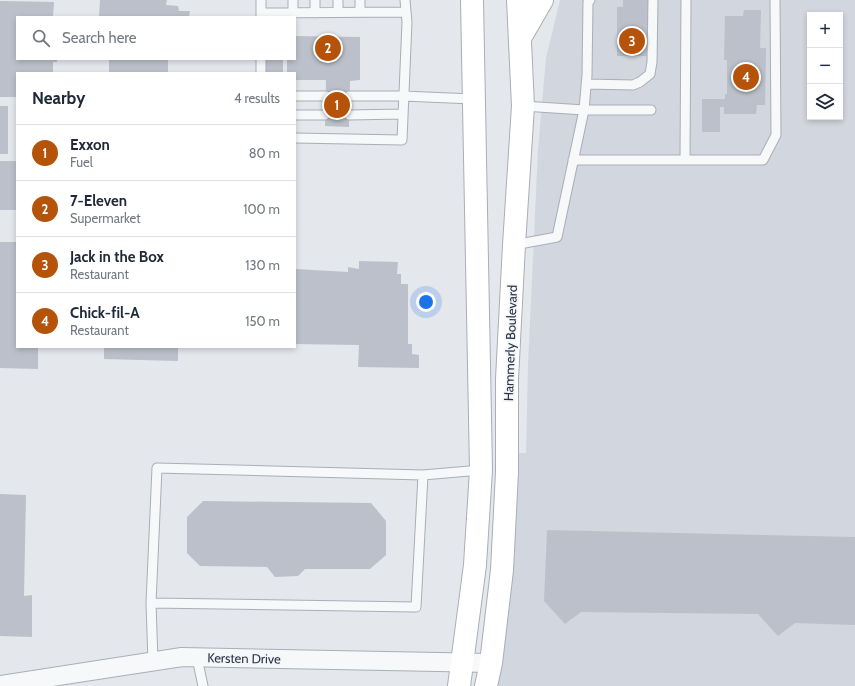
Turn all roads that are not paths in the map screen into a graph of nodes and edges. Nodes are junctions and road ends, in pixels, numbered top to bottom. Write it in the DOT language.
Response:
graph roads {
  1 [pos="261,0"];
  2 [pos="293,0"];
  3 [pos="315,0"];
  4 [pos="338,0"];
  5 [pos="360,0"];
  6 [pos="405,0"];
  7 [pos="518,0"];
  8 [pos="542,0"];
  9 [pos="590,0"];
  10 [pos="653,0"];
  11 [pos="686,0"];
  12 [pos="775,0"];
  13 [pos="469,6"];
  14 [pos="315,12"];
  15 [pos="338,12"];
  16 [pos="360,12"];
  17 [pos="406,12"];
  18 [pos="293,13"];
  19 [pos="261,15"];
  20 [pos="520,38"];
  21 [pos="261,60"];
  22 [pos="261,72"];
  23 [pos="586,84"];
  24 [pos="296,96"];
  25 [pos="326,96"];
  26 [pos="349,96"];
  27 [pos="403,96"];
  28 [pos="473,99"];
  29 [pos="523,106"];
  30 [pos="584,110"];
  31 [pos="651,110"];
  32 [pos="349,114"];
  33 [pos="402,114"];
  34 [pos="296,115"];
  35 [pos="325,115"];
  36 [pos="296,138"];
  37 [pos="573,160"];
  38 [pos="685,160"];
  39 [pos="514,245"];
  40 [pos="481,470"];
  41 [pos="423,475"];
  42 [pos="151,603"];
  43 [pos="197,658"];
  44 [pos="153,662"];
  45 [pos="463,662"];
  46 [pos="491,663"];
  47 [pos="0,685"];
  48 [pos="203,686"];
  49 [pos="459,686"];
  50 [pos="486,686"];
  1 -- 19 [label="lane"];
  2 -- 18 [label="lane"];
  3 -- 14 [label="lane"];
  4 -- 15 [label="lane"];
  5 -- 16 [label="lane"];
  6 -- 17 [label="lane"];
  7 -- 20 [label="main road, Hammerly Boulevard"];
  8 -- 20 [label="main road"];
  9 -- 23 [label="lane"];
  10 -- 23 [label="lane"];
  11 -- 38 [label="lane"];
  12 -- 38 [label="lane"];
  13 -- 28 [label="main road"];
  14 -- 15 [label="lane"];
  14 -- 18 [label="lane"];
  15 -- 16 [label="lane"];
  16 -- 17 [label="lane"];
  17 -- 27 [label="lane"];
  18 -- 19 [label="lane"];
  20 -- 29 [label="main road, Hammerly Boulevard"];
  21 -- 22 [label="lane"];
  23 -- 30 [label="lane"];
  24 -- 25 [label="lane"];
  26 -- 27 [label="lane"];
  27 -- 28 [label="lane"];
  27 -- 33 [label="lane"];
  28 -- 40 [label="main road"];
  29 -- 30 [label="lane"];
  29 -- 39 [label="main road, Hammerly Boulevard"];
  30 -- 31 [label="lane"];
  30 -- 37 [label="lane"];
  32 -- 33 [label="lane"];
  33 -- 36 [label="lane"];
  34 -- 35 [label="lane"];
  37 -- 38 [label="lane"];
  37 -- 39 [label="lane"];
  39 -- 46 [label="main road, Hammerly Boulevard"];
  40 -- 41 [label="lane"];
  40 -- 45 [label="main road"];
  41 -- 42 [label="lane"];
  41 -- 42 [label="lane"];
  42 -- 44 [label="lane"];
  43 -- 44 [label="street, Kersten Drive"];
  43 -- 45 [label="street, Kersten Drive"];
  43 -- 48 [label="lane"];
  44 -- 47 [label="street, Kersten Drive"];
  45 -- 46 [label="street, Kersten Drive"];
  45 -- 49 [label="main road"];
  46 -- 50 [label="main road, Hammerly Boulevard"];
}
